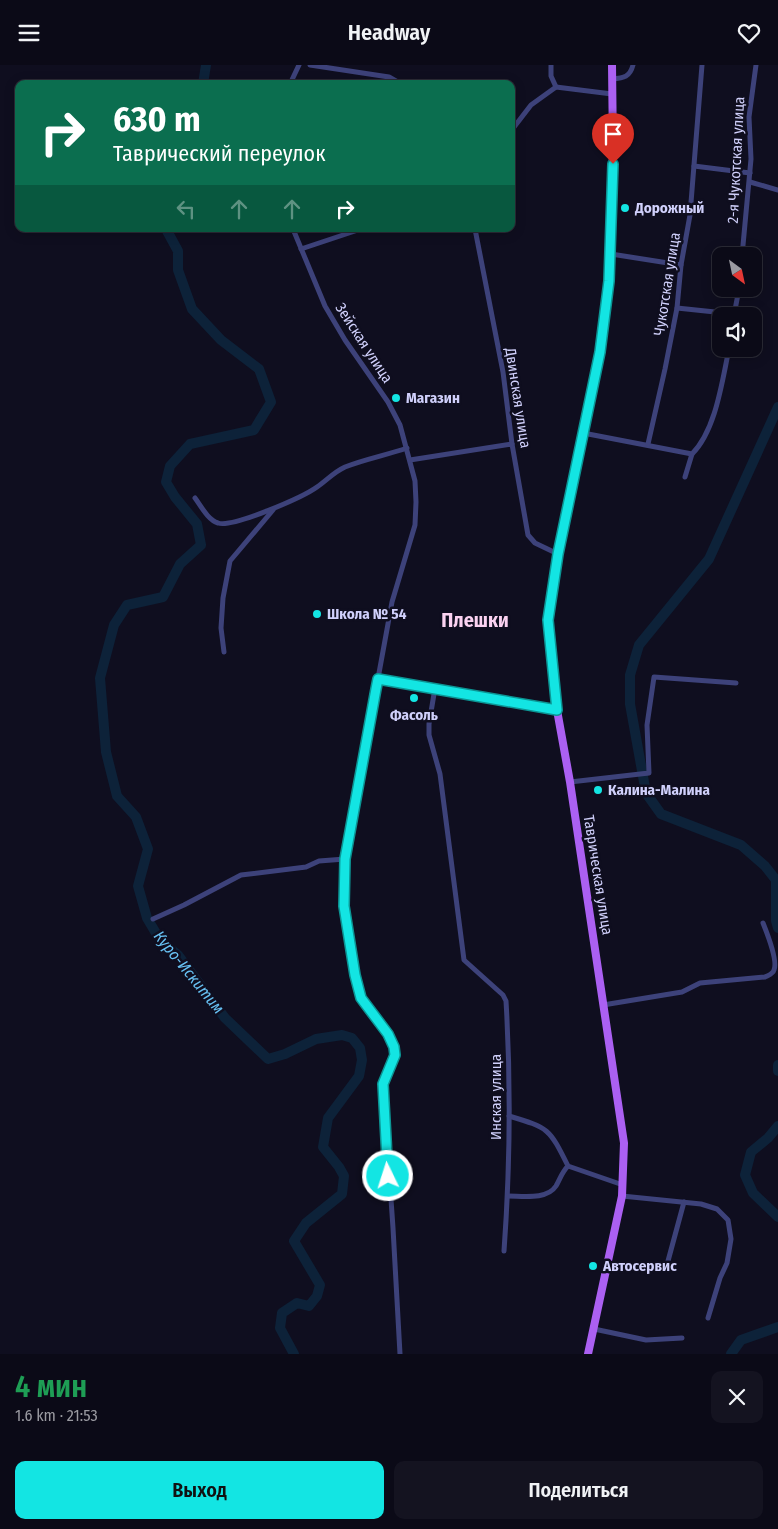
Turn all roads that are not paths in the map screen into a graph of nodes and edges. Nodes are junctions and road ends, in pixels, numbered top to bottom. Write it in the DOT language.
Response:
graph roads {
  1 [pos="299,65"];
  2 [pos="310,65"];
  3 [pos="551,65"];
  4 [pos="612,65"];
  5 [pos="633,65"];
  6 [pos="702,65"];
  7 [pos="756,65"];
  8 [pos="612,79"];
  9 [pos="292,80"];
  10 [pos="393,80"];
  11 [pos="556,87"];
  12 [pos="612,94"];
  13 [pos="515,126"];
  14 [pos="694,166"];
  15 [pos="750,173"];
  16 [pos="750,182"];
  17 [pos="778,190"];
  18 [pos="294,232"];
  19 [pos="352,232"];
  20 [pos="476,232"];
  21 [pos="743,247"];
  22 [pos="301,249"];
  23 [pos="611,254"];
  24 [pos="681,265"];
  25 [pos="677,308"];
  26 [pos="712,312"];
  27 [pos="726,357"];
  28 [pos="583,433"];
  29 [pos="512,444"];
  30 [pos="648,444"];
  31 [pos="407,448"];
  32 [pos="692,453"];
  33 [pos="410,460"];
  34 [pos="685,477"];
  35 [pos="195,498"];
  36 [pos="274,510"];
  37 [pos="558,554"];
  38 [pos="224,652"];
  39 [pos="378,679"];
  40 [pos="736,683"];
  41 [pos="435,689"];
  42 [pos="557,710"];
  43 [pos="570,782"];
  44 [pos="345,859"];
  45 [pos="153,919"];
  46 [pos="763,923"];
  47 [pos="603,1005"];
  48 [pos="509,1116"];
  49 [pos="568,1165"];
  50 [pos="623,1185"];
  51 [pos="508,1196"];
  52 [pos="622,1197"];
  53 [pos="684,1202"];
  54 [pos="504,1251"];
  55 [pos="668,1261"];
  56 [pos="708,1318"];
  57 [pos="594,1329"];
  58 [pos="682,1338"];
  59 [pos="400,1354"];
  60 [pos="588,1354"];
  1 -- 9 [label="street"];
  2 -- 10 [label="street"];
  3 -- 11 [label="street"];
  4 -- 8 [label="main road, Таврическая улица"];
  5 -- 8 [label="street"];
  6 -- 14 [label="street, Чукотская улица"];
  7 -- 15 [label="street, 2-я Чукотская улица"];
  8 -- 12 [label="main road, Таврическая улица"];
  11 -- 12 [label="street"];
  11 -- 13 [label="street"];
  12 -- 23 [label="main road, Таврическая улица"];
  14 -- 15 [label="street"];
  14 -- 24 [label="street, Чукотская улица"];
  15 -- 16 [label="street, 2-я Чукотская улица"];
  16 -- 17 [label="street"];
  16 -- 21 [label="street, 2-я Чукотская улица"];
  18 -- 22 [label="street, Зейская улица"];
  19 -- 22 [label="street"];
  20 -- 29 [label="street, Двинская улица"];
  22 -- 31 [label="street, Зейская улица"];
  23 -- 24 [label="street"];
  23 -- 28 [label="main road, Таврическая улица"];
  24 -- 25 [label="street, Чукотская улица"];
  25 -- 26 [label="street"];
  25 -- 30 [label="street, Чукотская улица"];
  27 -- 32 [label="street"];
  28 -- 30 [label="street"];
  28 -- 37 [label="main road, Таврическая улица"];
  29 -- 33 [label="street"];
  29 -- 37 [label="street, Двинская улица"];
  30 -- 32 [label="street"];
  31 -- 33 [label="street, Зейская улица"];
  31 -- 36 [label="street"];
  32 -- 34 [label="street"];
  33 -- 39 [label="street, Зейская улица"];
  35 -- 36 [label="street"];
  36 -- 38 [label="street"];
  37 -- 42 [label="main road, Таврическая улица"];
  39 -- 41 [label="street"];
  39 -- 44 [label="street, Зейская улица"];
  40 -- 43 [label="street"];
  41 -- 42 [label="street"];
  41 -- 48 [label="street, Инская улица"];
  42 -- 43 [label="main road, Таврическая улица"];
  43 -- 47 [label="main road, Таврическая улица"];
  44 -- 45 [label="street"];
  44 -- 59 [label="street, Зейская улица"];
  46 -- 47 [label="street"];
  47 -- 50 [label="main road, Таврическая улица"];
  48 -- 49 [label="street"];
  48 -- 51 [label="street, Инская улица"];
  49 -- 50 [label="street"];
  49 -- 51 [label="street"];
  50 -- 52 [label="main road, Таврическая улица"];
  51 -- 54 [label="street, Инская улица"];
  52 -- 53 [label="street"];
  52 -- 57 [label="main road, Таврическая улица"];
  53 -- 55 [label="street"];
  53 -- 56 [label="street"];
  57 -- 58 [label="street"];
  57 -- 60 [label="main road, Таврическая улица"];
}
